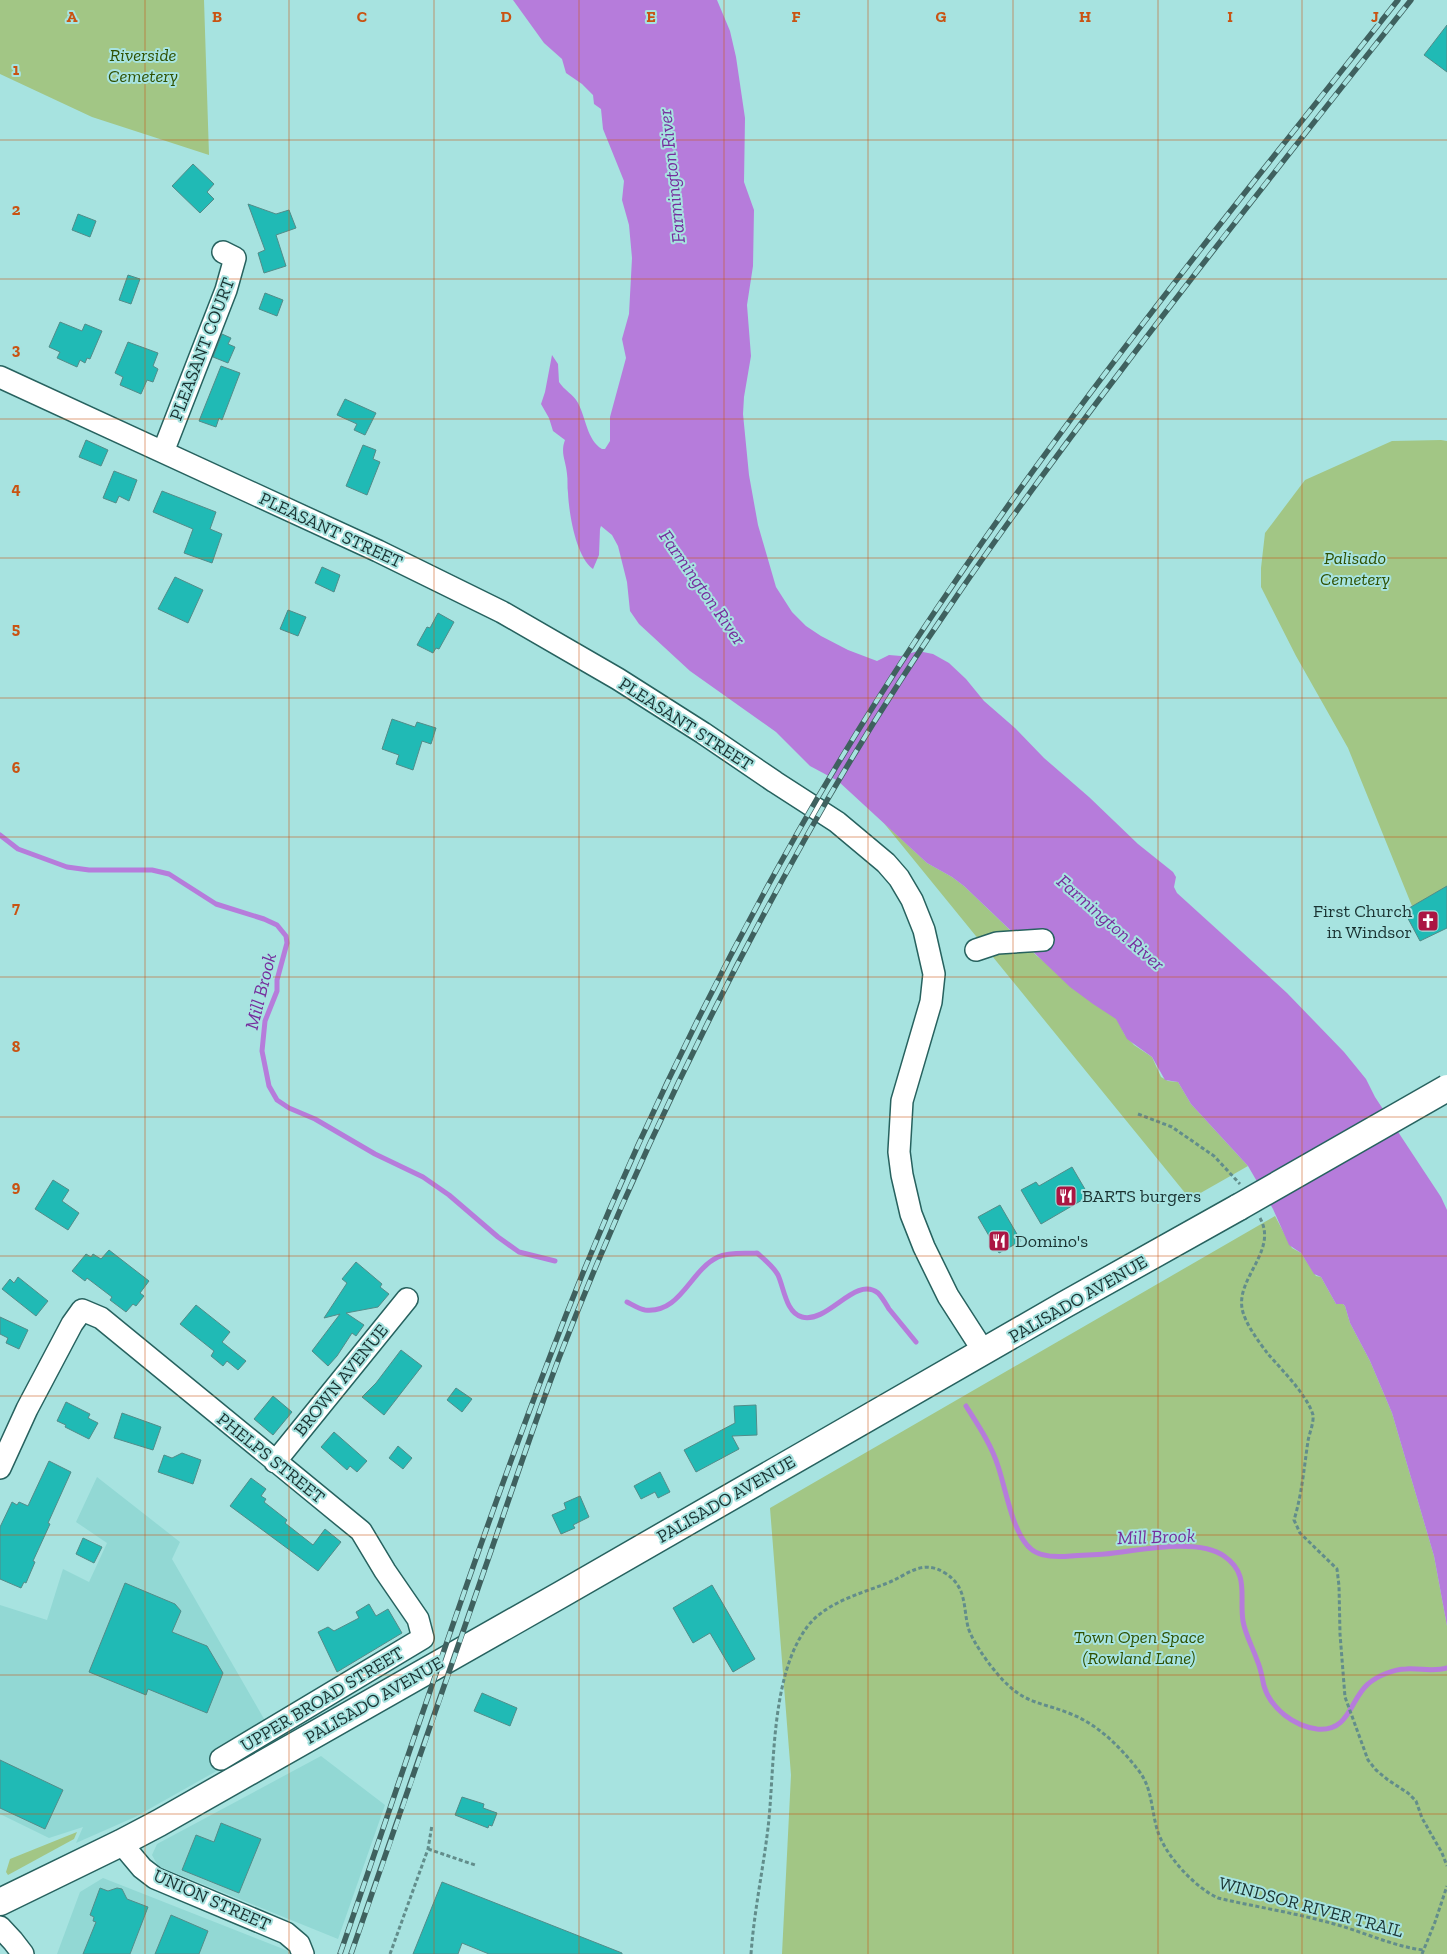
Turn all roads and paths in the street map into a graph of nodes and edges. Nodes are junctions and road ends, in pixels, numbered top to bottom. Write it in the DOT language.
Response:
graph roads {
  1 [pos="223,252"];
  2 [pos="0,377"];
  3 [pos="163,452"];
  4 [pos="1043,940"];
  5 [pos="976,950"];
  6 [pos="1447,1088"];
  7 [pos="1138,1114"];
  8 [pos="1247,1204"];
  9 [pos="407,1298"];
  10 [pos="984,1352"];
  11 [pos="275,1462"];
  12 [pos="0,1468"];
  13 [pos="423,1638"];
  14 [pos="222,1759"];
  15 [pos="432,1825"];
  16 [pos="121,1843"];
  17 [pos="428,1849"];
  18 [pos="475,1865"];
  19 [pos="1447,1866"];
  20 [pos="1447,1886"];
  21 [pos="0,1902"];
  22 [pos="0,1927"];
  23 [pos="1422,1952"];
  24 [pos="23,1954"];
  25 [pos="303,1954"];
  26 [pos="390,1954"];
  27 [pos="751,1954"];
  1 -- 3 [label="street, PLEASANT COURT"];
  2 -- 3 [label="street, PLEASANT STREET"];
  3 -- 10 [label="street, PLEASANT STREET"];
  4 -- 5 [label="street"];
  6 -- 8 [label="main road, PALISADO AVENUE, bridge"];
  7 -- 8 [label="path"];
  8 -- 10 [label="main road, PALISADO AVENUE"];
  8 -- 19 [label="path"];
  9 -- 11 [label="street, BROWN AVENUE"];
  10 -- 16 [label="main road, PALISADO AVENUE"];
  11 -- 12 [label="street, PHELPS STREET"];
  11 -- 13 [label="street, PHELPS STREET"];
  13 -- 14 [label="street, UPPER BROAD STREET"];
  15 -- 17 [label="path"];
  16 -- 21 [label="main road, PALISADO AVENUE"];
  16 -- 25 [label="street, UNION STREET"];
  17 -- 18 [label="path"];
  17 -- 26 [label="path"];
  20 -- 23 [label="path, WINDSOR RIVER TRAIL"];
  22 -- 24 [label="street"];
  23 -- 27 [label="path, WINDSOR RIVER TRAIL"];
}
